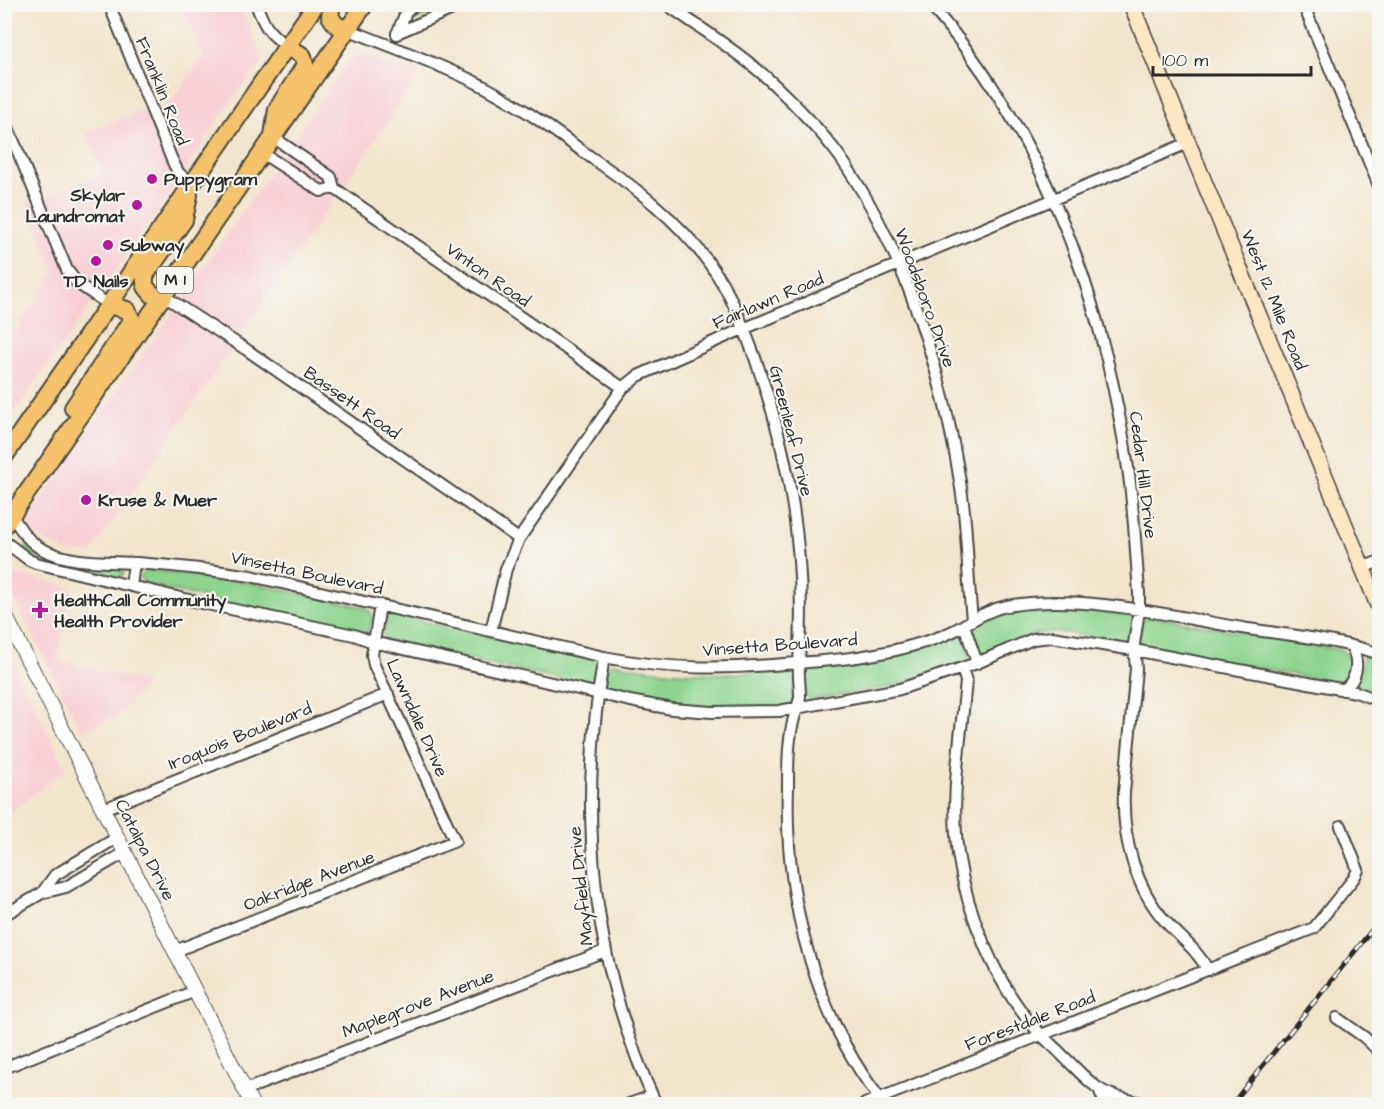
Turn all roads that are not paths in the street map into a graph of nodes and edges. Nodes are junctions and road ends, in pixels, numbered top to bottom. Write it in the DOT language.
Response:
graph roads {
  1 [pos="109,4"];
  2 [pos="256,4"];
  3 [pos="316,4"];
  4 [pos="332,4"];
  5 [pos="364,4"];
  6 [pos="416,4"];
  7 [pos="464,4"];
  8 [pos="666,4"];
  9 [pos="929,4"];
  10 [pos="1131,4"];
  11 [pos="1304,4"];
  12 [pos="347,29"];
  13 [pos="397,33"];
  14 [pos="287,46"];
  15 [pos="390,46"];
  16 [pos="4,118"];
  17 [pos="273,137"];
  18 [pos="1188,143"];
  19 [pos="262,153"];
  20 [pos="191,185"];
  21 [pos="334,188"];
  22 [pos="1380,188"];
  23 [pos="1053,200"];
  24 [pos="899,264"];
  25 [pos="164,296"];
  26 [pos="109,305"];
  27 [pos="744,329"];
  28 [pos="623,388"];
  29 [pos="52,456"];
  30 [pos="4,457"];
  31 [pos="8,521"];
  32 [pos="519,539"];
  33 [pos="4,541"];
  34 [pos="1380,561"];
  35 [pos="134,563"];
  36 [pos="1362,568"];
  37 [pos="131,586"];
  38 [pos="380,605"];
  39 [pos="1139,610"];
  40 [pos="1380,610"];
  41 [pos="4,613"];
  42 [pos="968,622"];
  43 [pos="491,631"];
  44 [pos="373,642"];
  45 [pos="1352,647"];
  46 [pos="1134,650"];
  47 [pos="1380,654"];
  48 [pos="604,657"];
  49 [pos="798,663"];
  50 [pos="977,663"];
  51 [pos="962,668"];
  52 [pos="1343,690"];
  53 [pos="598,693"];
  54 [pos="388,694"];
  55 [pos="1380,701"];
  56 [pos="797,707"];
  57 [pos="104,809"];
  58 [pos="1341,826"];
  59 [pos="118,837"];
  60 [pos="455,841"];
  61 [pos="126,852"];
  62 [pos="42,893"];
  63 [pos="4,915"];
  64 [pos="175,951"];
  65 [pos="604,951"];
  66 [pos="1208,970"];
  67 [pos="195,991"];
  68 [pos="1337,1018"];
  69 [pos="1041,1035"];
  70 [pos="1380,1052"];
  71 [pos="4,1068"];
  72 [pos="1099,1089"];
  73 [pos="245,1090"];
  74 [pos="654,1100"];
  75 [pos="881,1102"];
  76 [pos="252,1104"];
  77 [pos="629,1104"];
  78 [pos="865,1104"];
  79 [pos="1105,1104"];
  80 [pos="1145,1104"];
  1 -- 20 [label="street, Franklin Road"];
  2 -- 14 [label="street"];
  3 -- 14 [label="main road, M 1"];
  4 -- 12 [label="main road"];
  5 -- 12 [label="main road, M 1"];
  6 -- 13 [label="street"];
  7 -- 13 [label="street"];
  8 -- 24 [label="street, Woodsboro Drive"];
  9 -- 23 [label="street, Cedar Hill Drive"];
  10 -- 18 [label="main road, West 12 Mile Road"];
  11 -- 22 [label="street"];
  12 -- 15 [label="street, Greenleaf Drive"];
  12 -- 17 [label="main road, M 1"];
  13 -- 15 [label="street"];
  14 -- 17 [label="main road"];
  14 -- 20 [label="main road, M 1"];
  15 -- 27 [label="street, Greenleaf Drive"];
  16 -- 26 [label="street"];
  17 -- 19 [label="main road, M 1"];
  17 -- 21 [label="street, Vinton Road"];
  18 -- 23 [label="street, Fairlawn Road"];
  18 -- 36 [label="main road, West 12 Mile Road"];
  19 -- 21 [label="street, Vinton Road"];
  19 -- 25 [label="main road, M 1"];
  20 -- 25 [label="main road"];
  20 -- 26 [label="main road, M 1"];
  21 -- 28 [label="street, Vinton Road"];
  23 -- 24 [label="street, Fairlawn Road"];
  23 -- 39 [label="street, Cedar Hill Drive"];
  24 -- 27 [label="street, Fairlawn Road"];
  24 -- 42 [label="street, Woodsboro Drive"];
  25 -- 29 [label="main road, M 1"];
  25 -- 32 [label="street, Bassett Road"];
  26 -- 29 [label="main road"];
  26 -- 30 [label="main road, M 1"];
  27 -- 28 [label="street, Fairlawn Road"];
  27 -- 49 [label="street, Greenleaf Drive"];
  28 -- 32 [label="street, Fairlawn Road"];
  29 -- 31 [label="main road, M 1"];
  31 -- 35 [label="street, Vinsetta Boulevard"];
  32 -- 43 [label="street, Fairlawn Road"];
  33 -- 37 [label="street"];
  34 -- 36 [label="street"];
  35 -- 37 [label="street"];
  35 -- 38 [label="street, Vinsetta Boulevard"];
  36 -- 40 [label="main road, West 12 Mile Road"];
  37 -- 44 [label="street"];
  38 -- 43 [label="street, Vinsetta Boulevard"];
  38 -- 44 [label="street, Lawndale Drive"];
  39 -- 42 [label="street, Vinsetta Boulevard"];
  39 -- 45 [label="street, Vinsetta Boulevard"];
  39 -- 46 [label="street, Cedar Hill Drive"];
  41 -- 57 [label="street, Catalpa Drive"];
  42 -- 49 [label="street, Vinsetta Boulevard"];
  42 -- 50 [label="street, Woodsboro Drive"];
  43 -- 48 [label="street, Vinsetta Boulevard"];
  44 -- 53 [label="street"];
  44 -- 54 [label="street, Lawndale Drive"];
  45 -- 47 [label="street, Vinsetta Boulevard"];
  45 -- 52 [label="street"];
  46 -- 50 [label="street"];
  46 -- 52 [label="street"];
  46 -- 66 [label="street, Cedar Hill Drive"];
  48 -- 49 [label="street, Vinsetta Boulevard"];
  48 -- 53 [label="street, Mayfield Drive"];
  49 -- 56 [label="street, Greenleaf Drive"];
  50 -- 51 [label="street"];
  51 -- 56 [label="street"];
  51 -- 69 [label="street"];
  52 -- 55 [label="street"];
  53 -- 56 [label="street"];
  53 -- 65 [label="street, Mayfield Drive"];
  54 -- 57 [label="street, Iroquois Boulevard"];
  54 -- 60 [label="street, Lawndale Drive"];
  56 -- 75 [label="street, Greenleaf Drive"];
  57 -- 59 [label="street, Catalpa Drive"];
  58 -- 66 [label="street, Forestdale Road"];
  59 -- 61 [label="street, Catalpa Drive"];
  59 -- 62 [label="street"];
  60 -- 64 [label="street, Oakridge Avenue"];
  61 -- 62 [label="street"];
  61 -- 64 [label="street, Catalpa Drive"];
  62 -- 63 [label="street"];
  64 -- 67 [label="street, Catalpa Drive"];
  65 -- 73 [label="street, Maplegrove Avenue"];
  65 -- 74 [label="street, Mayfield Drive"];
  66 -- 69 [label="street, Forestdale Road"];
  67 -- 71 [label="street"];
  67 -- 73 [label="street, Catalpa Drive"];
  68 -- 70 [label="street"];
  69 -- 72 [label="street"];
  69 -- 75 [label="street, Forestdale Road"];
  72 -- 79 [label="street"];
  72 -- 80 [label="street"];
  73 -- 76 [label="street, Catalpa Drive"];
  74 -- 77 [label="street"];
  75 -- 78 [label="street, Forestdale Road"];
}
